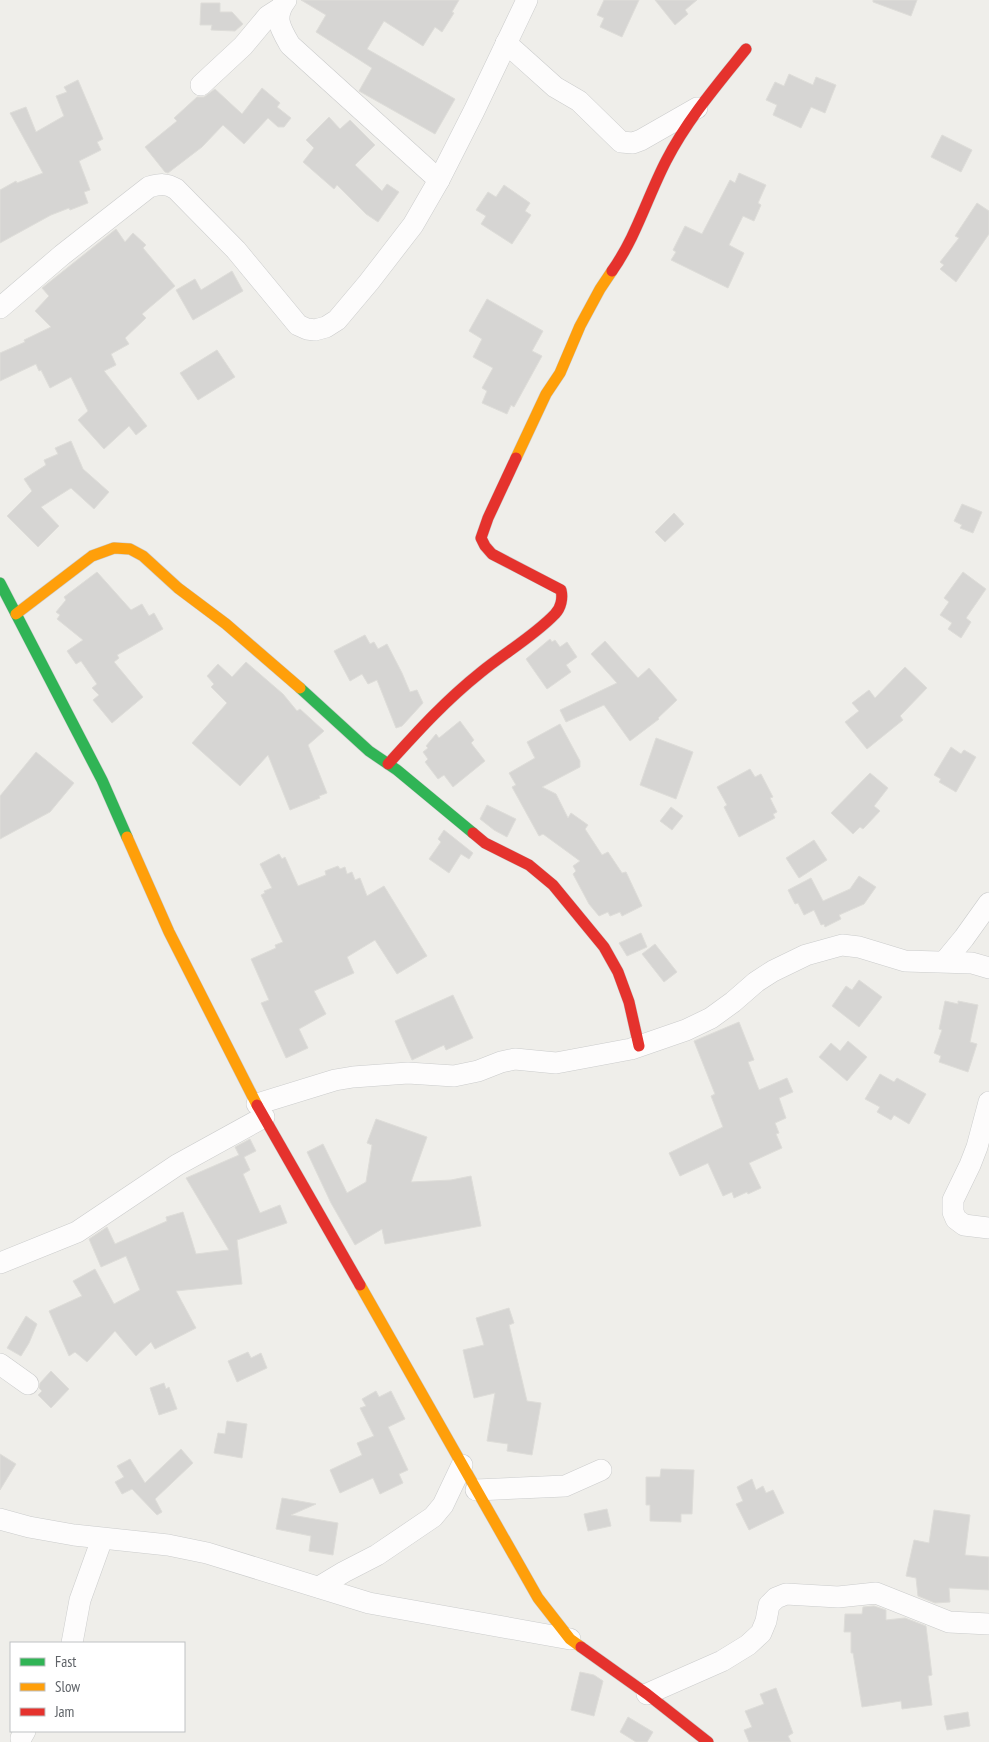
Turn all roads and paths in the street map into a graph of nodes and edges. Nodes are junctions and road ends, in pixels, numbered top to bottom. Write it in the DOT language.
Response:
graph roads {
  1 [pos="527,0"];
  2 [pos="282,4"];
  3 [pos="506,43"];
  4 [pos="746,49"];
  5 [pos="201,85"];
  6 [pos="702,105"];
  7 [pos="439,180"];
  8 [pos="0,308"];
  9 [pos="0,583"];
  10 [pos="16,614"];
  11 [pos="388,764"];
  12 [pos="989,903"];
  13 [pos="945,961"];
  14 [pos="989,968"];
  15 [pos="639,1046"];
  16 [pos="989,1102"];
  17 [pos="260,1110"];
  18 [pos="989,1228"];
  19 [pos="0,1262"];
  20 [pos="0,1364"];
  21 [pos="28,1384"];
  22 [pos="462,1465"];
  23 [pos="601,1470"];
  24 [pos="476,1490"];
  25 [pos="0,1519"];
  26 [pos="102,1539"];
  27 [pos="319,1587"];
  28 [pos="989,1624"];
  29 [pos="570,1639"];
  30 [pos="72,1642"];
  31 [pos="647,1694"];
  32 [pos="708,1742"];
  1 -- 3 [label="street"];
  2 -- 5 [label="street"];
  2 -- 7 [label="street"];
  3 -- 6 [label="street"];
  3 -- 7 [label="street"];
  4 -- 6 [label="street"];
  6 -- 11 [label="street"];
  7 -- 8 [label="street"];
  9 -- 10 [label="street"];
  10 -- 11 [label="street"];
  10 -- 17 [label="street"];
  11 -- 15 [label="street"];
  12 -- 13 [label="street"];
  13 -- 14 [label="street"];
  13 -- 15 [label="street"];
  15 -- 17 [label="street"];
  16 -- 18 [label="street"];
  17 -- 19 [label="street"];
  17 -- 22 [label="street"];
  20 -- 21 [label="street"];
  22 -- 24 [label="street"];
  22 -- 27 [label="street"];
  23 -- 24 [label="street"];
  24 -- 29 [label="street"];
  25 -- 26 [label="street"];
  26 -- 27 [label="street"];
  26 -- 30 [label="street"];
  27 -- 29 [label="street"];
  28 -- 31 [label="street"];
  29 -- 31 [label="street"];
  31 -- 32 [label="street"];
}
